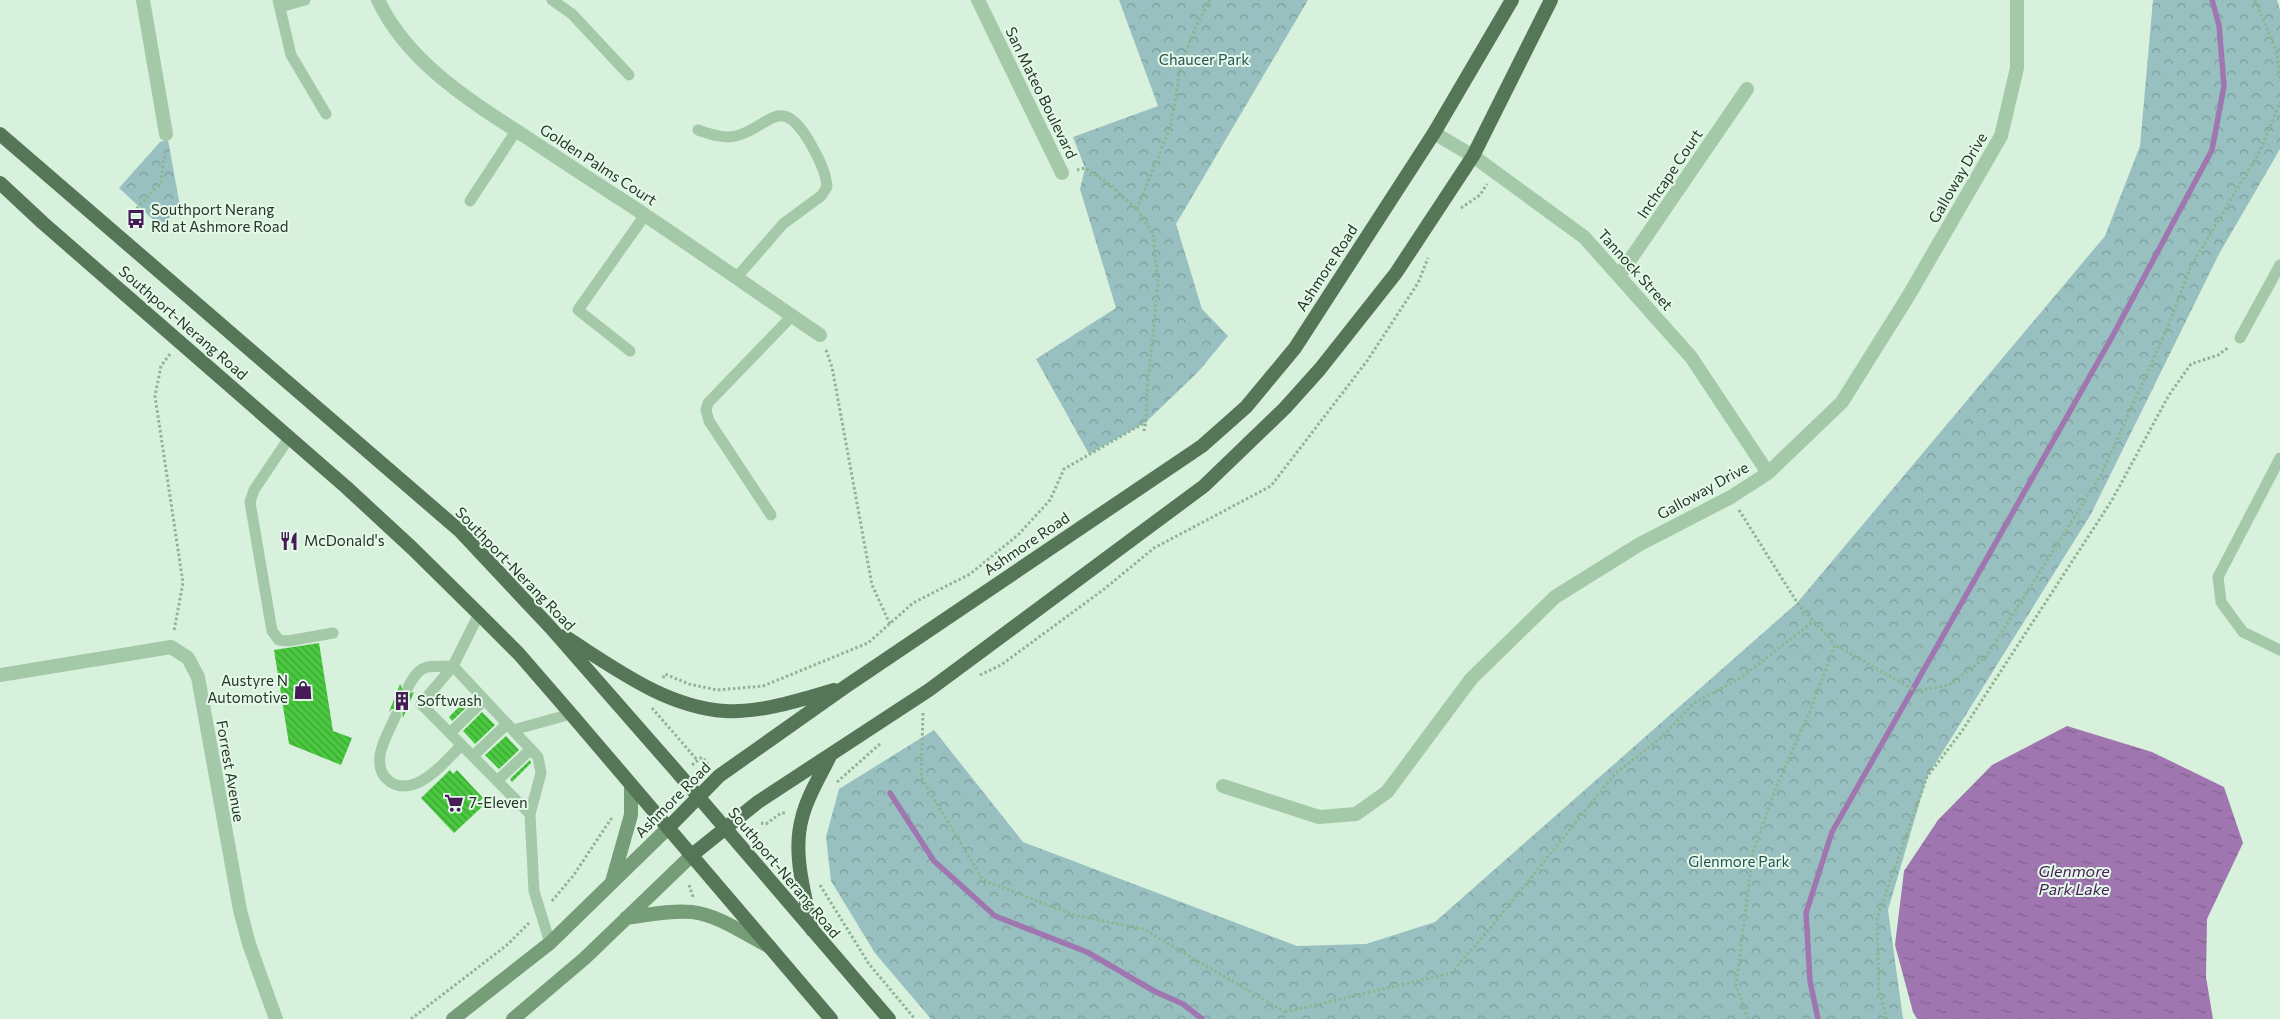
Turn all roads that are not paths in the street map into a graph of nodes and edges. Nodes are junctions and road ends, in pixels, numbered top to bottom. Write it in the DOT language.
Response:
graph roads {
  1 [pos="142,0"];
  2 [pos="305,0"];
  3 [pos="378,0"];
  4 [pos="552,0"];
  5 [pos="978,0"];
  6 [pos="1512,0"];
  7 [pos="1551,0"];
  8 [pos="2017,0"];
  9 [pos="279,4"];
  10 [pos="629,75"];
  11 [pos="1747,89"];
  12 [pos="326,114"];
  13 [pos="698,130"];
  14 [pos="516,131"];
  15 [pos="1434,133"];
  16 [pos="0,134"];
  17 [pos="166,134"];
  18 [pos="1473,156"];
  19 [pos="1062,173"];
  20 [pos="0,183"];
  21 [pos="470,201"];
  22 [pos="645,215"];
  23 [pos="2280,265"];
  24 [pos="1619,276"];
  25 [pos="736,278"];
  26 [pos="792,316"];
  27 [pos="820,335"];
  28 [pos="2240,338"];
  29 [pos="630,351"];
  30 [pos="289,438"];
  31 [pos="2280,458"];
  32 [pos="1768,472"];
  33 [pos="771,515"];
  34 [pos="479,614"];
  35 [pos="551,628"];
  36 [pos="333,633"];
  37 [pos="2280,650"];
  38 [pos="453,666"];
  39 [pos="0,675"];
  40 [pos="408,687"];
  41 [pos="844,687"];
  42 [pos="484,700"];
  43 [pos="571,714"];
  44 [pos="396,715"];
  45 [pos="510,727"];
  46 [pos="450,733"];
  47 [pos="462,745"];
  48 [pos="531,749"];
  49 [pos="832,754"];
  50 [pos="473,756"];
  51 [pos="497,781"];
  52 [pos="631,784"];
  53 [pos="1223,786"];
  54 [pos="698,796"];
  55 [pos="530,814"];
  56 [pos="668,828"];
  57 [pos="724,828"];
  58 [pos="692,855"];
  59 [pos="612,883"];
  60 [pos="626,918"];
  61 [pos="812,932"];
  62 [pos="550,943"];
  63 [pos="771,948"];
  64 [pos="276,1019"];
  65 [pos="454,1019"];
  66 [pos="513,1019"];
  67 [pos="831,1019"];
  68 [pos="889,1019"];
  1 -- 17 [label="street"];
  2 -- 9 [label="lane"];
  3 -- 14 [label="street, Golden Palms Court"];
  4 -- 10 [label="lane"];
  5 -- 19 [label="street, San Mateo Boulevard"];
  6 -- 15 [label="main road, Ashmore Road"];
  7 -- 18 [label="main road"];
  8 -- 32 [label="street, Galloway Drive"];
  9 -- 12 [label="lane"];
  11 -- 24 [label="street, Inchcape Court"];
  13 -- 25 [label="lane"];
  14 -- 21 [label="lane"];
  14 -- 22 [label="street, Golden Palms Court"];
  15 -- 18 [label="street, Tannock Street"];
  15 -- 41 [label="main road, Ashmore Road"];
  16 -- 35 [label="main road, Southport-Nerang Road"];
  18 -- 24 [label="street, Tannock Street"];
  18 -- 49 [label="main road"];
  20 -- 30 [label="main road, Southport-Nerang Road"];
  22 -- 25 [label="street, Golden Palms Court"];
  22 -- 29 [label="lane"];
  23 -- 28 [label="lane"];
  24 -- 32 [label="street, Tannock Street"];
  25 -- 26 [label="street, Golden Palms Court"];
  26 -- 27 [label="street, Golden Palms Court"];
  26 -- 33 [label="lane"];
  30 -- 34 [label="main road, Southport-Nerang Road"];
  30 -- 36 [label="lane"];
  31 -- 37 [label="lane"];
  32 -- 53 [label="street, Galloway Drive"];
  34 -- 38 [label="lane"];
  34 -- 43 [label="main road, Southport-Nerang Road"];
  35 -- 41 [label="main road"];
  35 -- 54 [label="main road, Southport-Nerang Road"];
  38 -- 40 [label="lane"];
  38 -- 42 [label="lane"];
  38 -- 46 [label="lane"];
  39 -- 64 [label="street, Forrest Avenue"];
  41 -- 54 [label="main road, Ashmore Road"];
  42 -- 45 [label="lane"];
  42 -- 46 [label="lane"];
  43 -- 45 [label="lane"];
  43 -- 52 [label="main road, Southport-Nerang Road"];
  44 -- 47 [label="lane"];
  45 -- 48 [label="lane"];
  45 -- 50 [label="lane"];
  46 -- 47 [label="lane"];
  47 -- 50 [label="lane"];
  48 -- 51 [label="lane"];
  48 -- 55 [label="lane"];
  49 -- 57 [label="main road"];
  49 -- 61 [label="main road"];
  50 -- 51 [label="lane"];
  51 -- 55 [label="lane"];
  52 -- 56 [label="main road, Southport-Nerang Road"];
  52 -- 59 [label="main road"];
  54 -- 56 [label="main road, Ashmore Road"];
  54 -- 57 [label="main road, Southport-Nerang Road"];
  55 -- 62 [label="lane"];
  56 -- 58 [label="main road, Southport-Nerang Road"];
  56 -- 59 [label="main road, Ashmore Road"];
  57 -- 58 [label="main road"];
  57 -- 61 [label="main road, Southport-Nerang Road"];
  58 -- 60 [label="main road"];
  58 -- 63 [label="main road, Southport-Nerang Road"];
  59 -- 62 [label="main road, Ashmore Road"];
  60 -- 63 [label="main road"];
  60 -- 66 [label="main road"];
  61 -- 68 [label="main road, Southport-Nerang Road"];
  62 -- 65 [label="main road, Ashmore Road"];
  63 -- 67 [label="main road, Southport-Nerang Road"];
}
